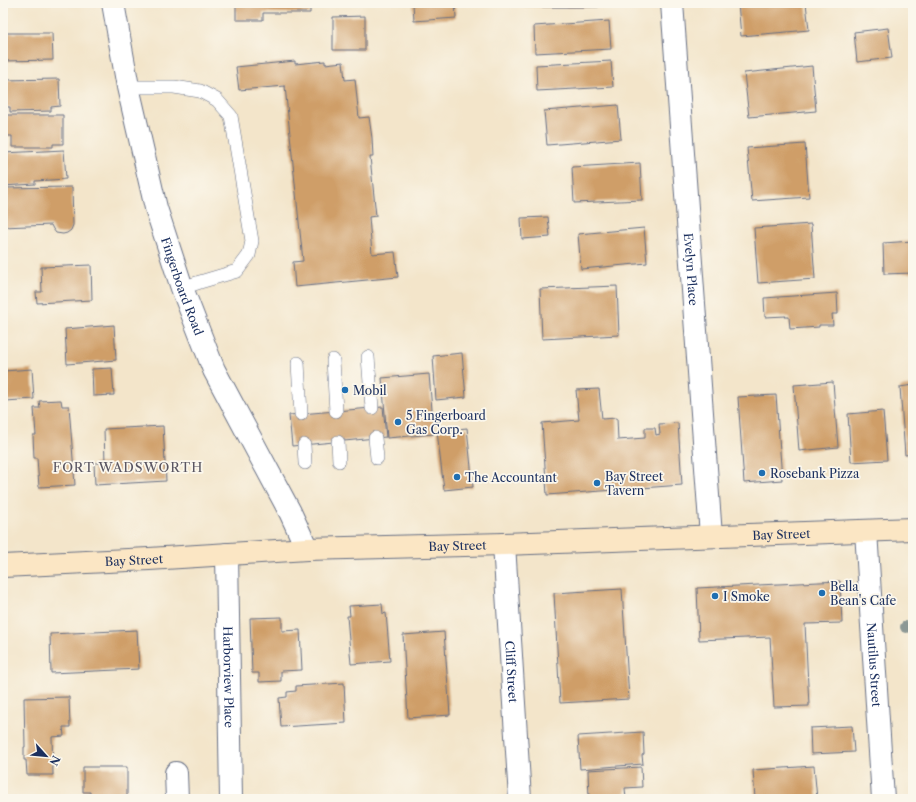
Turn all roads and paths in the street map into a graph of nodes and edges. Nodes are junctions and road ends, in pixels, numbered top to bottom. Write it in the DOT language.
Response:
graph roads {
  1 [pos="113,3"];
  2 [pos="672,3"];
  3 [pos="128,87"];
  4 [pos="182,288"];
  5 [pos="368,357"];
  6 [pos="333,360"];
  7 [pos="298,363"];
  8 [pos="372,408"];
  9 [pos="336,411"];
  10 [pos="302,414"];
  11 [pos="375,438"];
  12 [pos="338,442"];
  13 [pos="304,445"];
  14 [pos="377,458"];
  15 [pos="339,461"];
  16 [pos="305,463"];
  17 [pos="913,529"];
  18 [pos="866,530"];
  19 [pos="711,536"];
  20 [pos="504,544"];
  21 [pos="307,549"];
  22 [pos="227,554"];
  23 [pos="3,566"];
  24 [pos="176,773"];
  25 [pos="177,799"];
  26 [pos="231,799"];
  27 [pos="520,799"];
  28 [pos="883,799"];
  1 -- 3 [label="street, Fingerboard Road"];
  2 -- 19 [label="street, Evelyn Place"];
  3 -- 4 [label="street, Fingerboard Road"];
  3 -- 4 [label="lane"];
  4 -- 21 [label="street, Fingerboard Road"];
  5 -- 8 [label="lane"];
  6 -- 9 [label="lane"];
  7 -- 10 [label="lane"];
  11 -- 14 [label="lane"];
  12 -- 15 [label="lane"];
  13 -- 16 [label="lane"];
  17 -- 18 [label="main road, Bay Street"];
  18 -- 19 [label="main road, Bay Street"];
  18 -- 28 [label="street, Nautilus Street"];
  19 -- 20 [label="main road, Bay Street"];
  20 -- 21 [label="main road, Bay Street"];
  20 -- 27 [label="street, Cliff Street"];
  21 -- 22 [label="main road, Bay Street"];
  22 -- 23 [label="main road, Bay Street"];
  22 -- 26 [label="street, Harborview Place"];
  24 -- 25 [label="street"];
}
